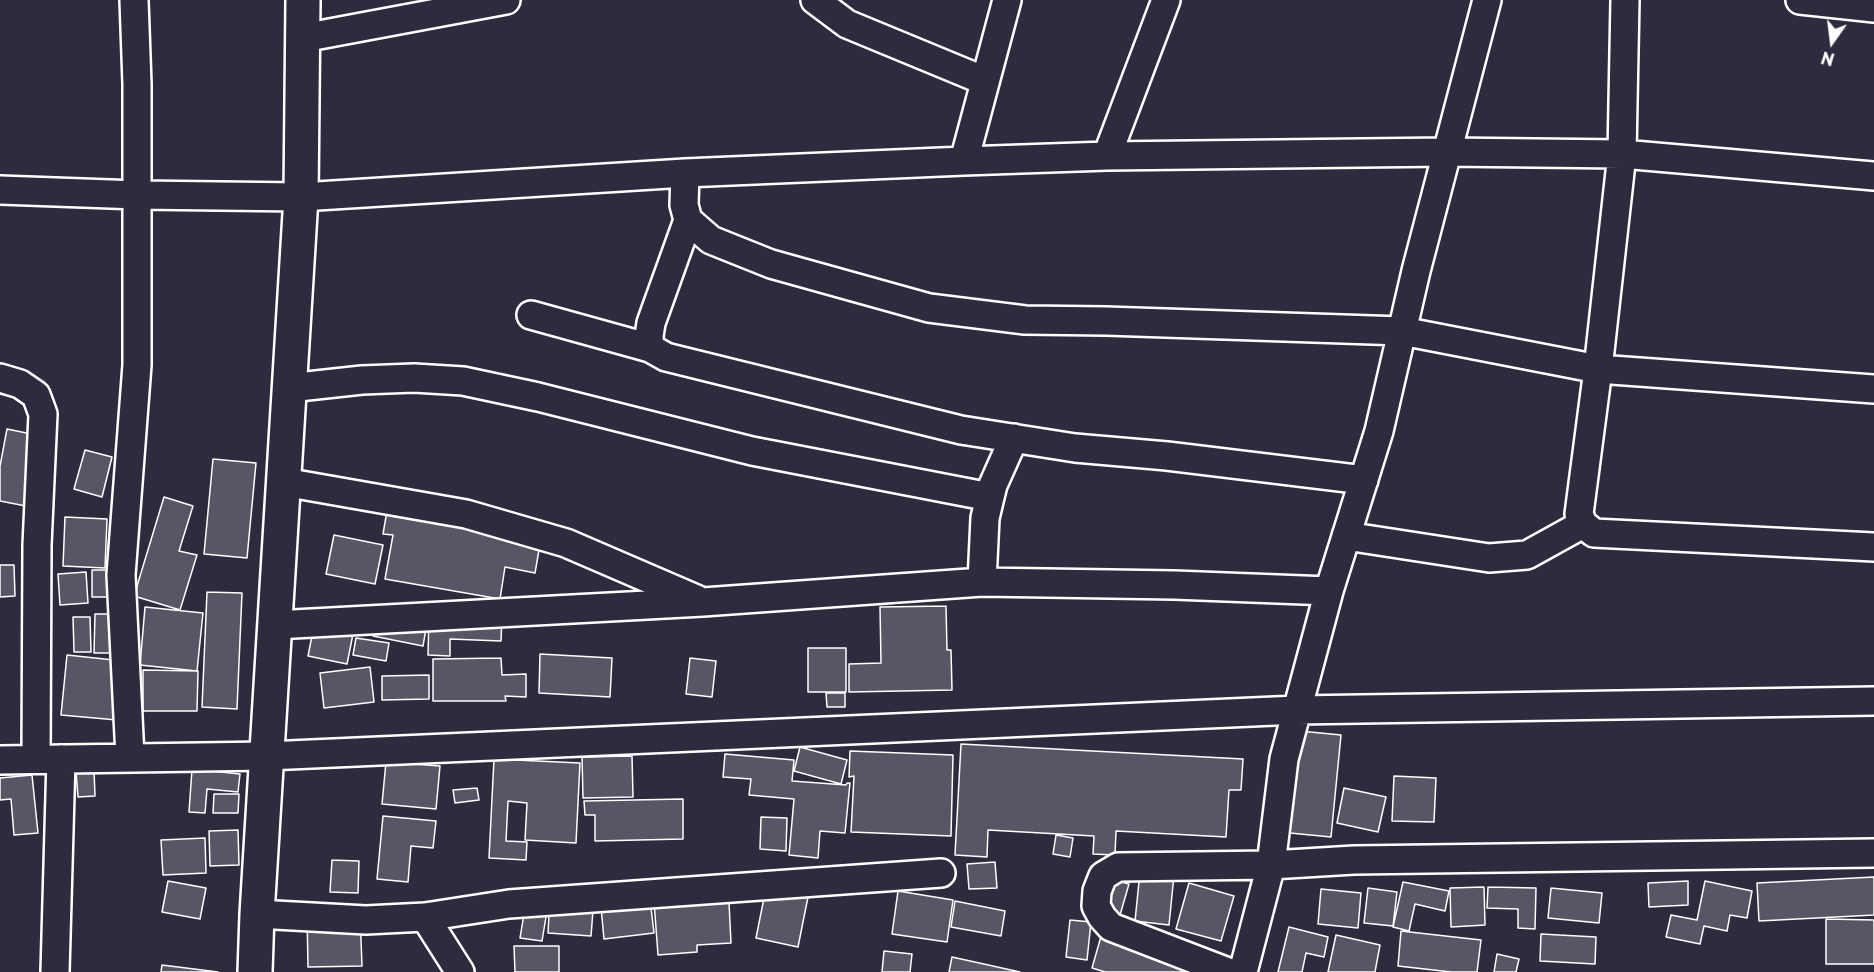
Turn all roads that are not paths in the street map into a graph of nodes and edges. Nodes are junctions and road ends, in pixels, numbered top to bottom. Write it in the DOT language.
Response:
graph roads {
  1 [pos="134,0"];
  2 [pos="303,0"];
  3 [pos="506,0"];
  4 [pos="815,0"];
  5 [pos="1007,0"];
  6 [pos="1166,0"];
  7 [pos="1487,0"];
  8 [pos="1625,0"];
  9 [pos="1800,0"];
  10 [pos="475,3"];
  11 [pos="1874,8"];
  12 [pos="303,38"];
  13 [pos="985,81"];
  14 [pos="1447,152"];
  15 [pos="1622,153"];
  16 [pos="1107,156"];
  17 [pos="964,161"];
  18 [pos="685,173"];
  19 [pos="1874,176"];
  20 [pos="0,190"];
  21 [pos="138,195"];
  22 [pos="301,197"];
  23 [pos="688,220"];
  24 [pos="531,315"];
  25 [pos="1402,331"];
  26 [pos="650,348"];
  27 [pos="1599,369"];
  28 [pos="0,378"];
  29 [pos="290,388"];
  30 [pos="1874,388"];
  31 [pos="1014,438"];
  32 [pos="1364,480"];
  33 [pos="284,482"];
  34 [pos="990,496"];
  35 [pos="1582,524"];
  36 [pos="1346,536"];
  37 [pos="1874,547"];
  38 [pos="982,582"];
  39 [pos="1329,591"];
  40 [pos="703,602"];
  41 [pos="275,625"];
  42 [pos="1874,701"];
  43 [pos="1297,710"];
  44 [pos="267,756"];
  45 [pos="130,757"];
  46 [pos="48,759"];
  47 [pos="0,760"];
  48 [pos="1874,853"];
  49 [pos="1271,865"];
  50 [pos="941,873"];
  51 [pos="257,914"];
  52 [pos="425,917"];
  53 [pos="55,972"];
  54 [pos="255,972"];
  55 [pos="460,972"];
  56 [pos="1228,972"];
  57 [pos="1244,972"];
  1 -- 21 [label="street"];
  2 -- 12 [label="street"];
  3 -- 10 [label="street"];
  4 -- 13 [label="street"];
  5 -- 13 [label="street"];
  6 -- 16 [label="street"];
  7 -- 14 [label="street"];
  8 -- 15 [label="street"];
  9 -- 11 [label="street"];
  10 -- 12 [label="street"];
  12 -- 22 [label="street"];
  13 -- 17 [label="street"];
  14 -- 15 [label="street"];
  14 -- 16 [label="street"];
  14 -- 25 [label="street"];
  15 -- 19 [label="street"];
  15 -- 27 [label="street"];
  16 -- 17 [label="street"];
  17 -- 18 [label="street"];
  18 -- 22 [label="street"];
  18 -- 23 [label="street"];
  20 -- 21 [label="street"];
  21 -- 22 [label="street"];
  21 -- 45 [label="street"];
  22 -- 29 [label="street"];
  23 -- 25 [label="street"];
  23 -- 26 [label="street"];
  24 -- 26 [label="street"];
  25 -- 27 [label="street"];
  25 -- 32 [label="street"];
  26 -- 31 [label="street"];
  27 -- 30 [label="street"];
  27 -- 35 [label="street"];
  28 -- 46 [label="street"];
  29 -- 33 [label="street"];
  29 -- 34 [label="street"];
  31 -- 32 [label="street"];
  31 -- 34 [label="street"];
  32 -- 36 [label="street"];
  33 -- 40 [label="street"];
  33 -- 41 [label="street"];
  34 -- 38 [label="street"];
  35 -- 36 [label="street"];
  35 -- 37 [label="street"];
  36 -- 39 [label="street"];
  38 -- 39 [label="street"];
  38 -- 40 [label="street"];
  39 -- 43 [label="street"];
  40 -- 41 [label="street"];
  41 -- 44 [label="street"];
  42 -- 43 [label="street"];
  43 -- 44 [label="street"];
  43 -- 49 [label="street"];
  44 -- 45 [label="street"];
  44 -- 51 [label="street"];
  45 -- 46 [label="street"];
  46 -- 47 [label="street"];
  46 -- 53 [label="street"];
  48 -- 49 [label="street"];
  49 -- 56 [label="street"];
  49 -- 57 [label="street"];
  50 -- 52 [label="street"];
  51 -- 52 [label="street"];
  51 -- 54 [label="street"];
  52 -- 55 [label="street"];
}
